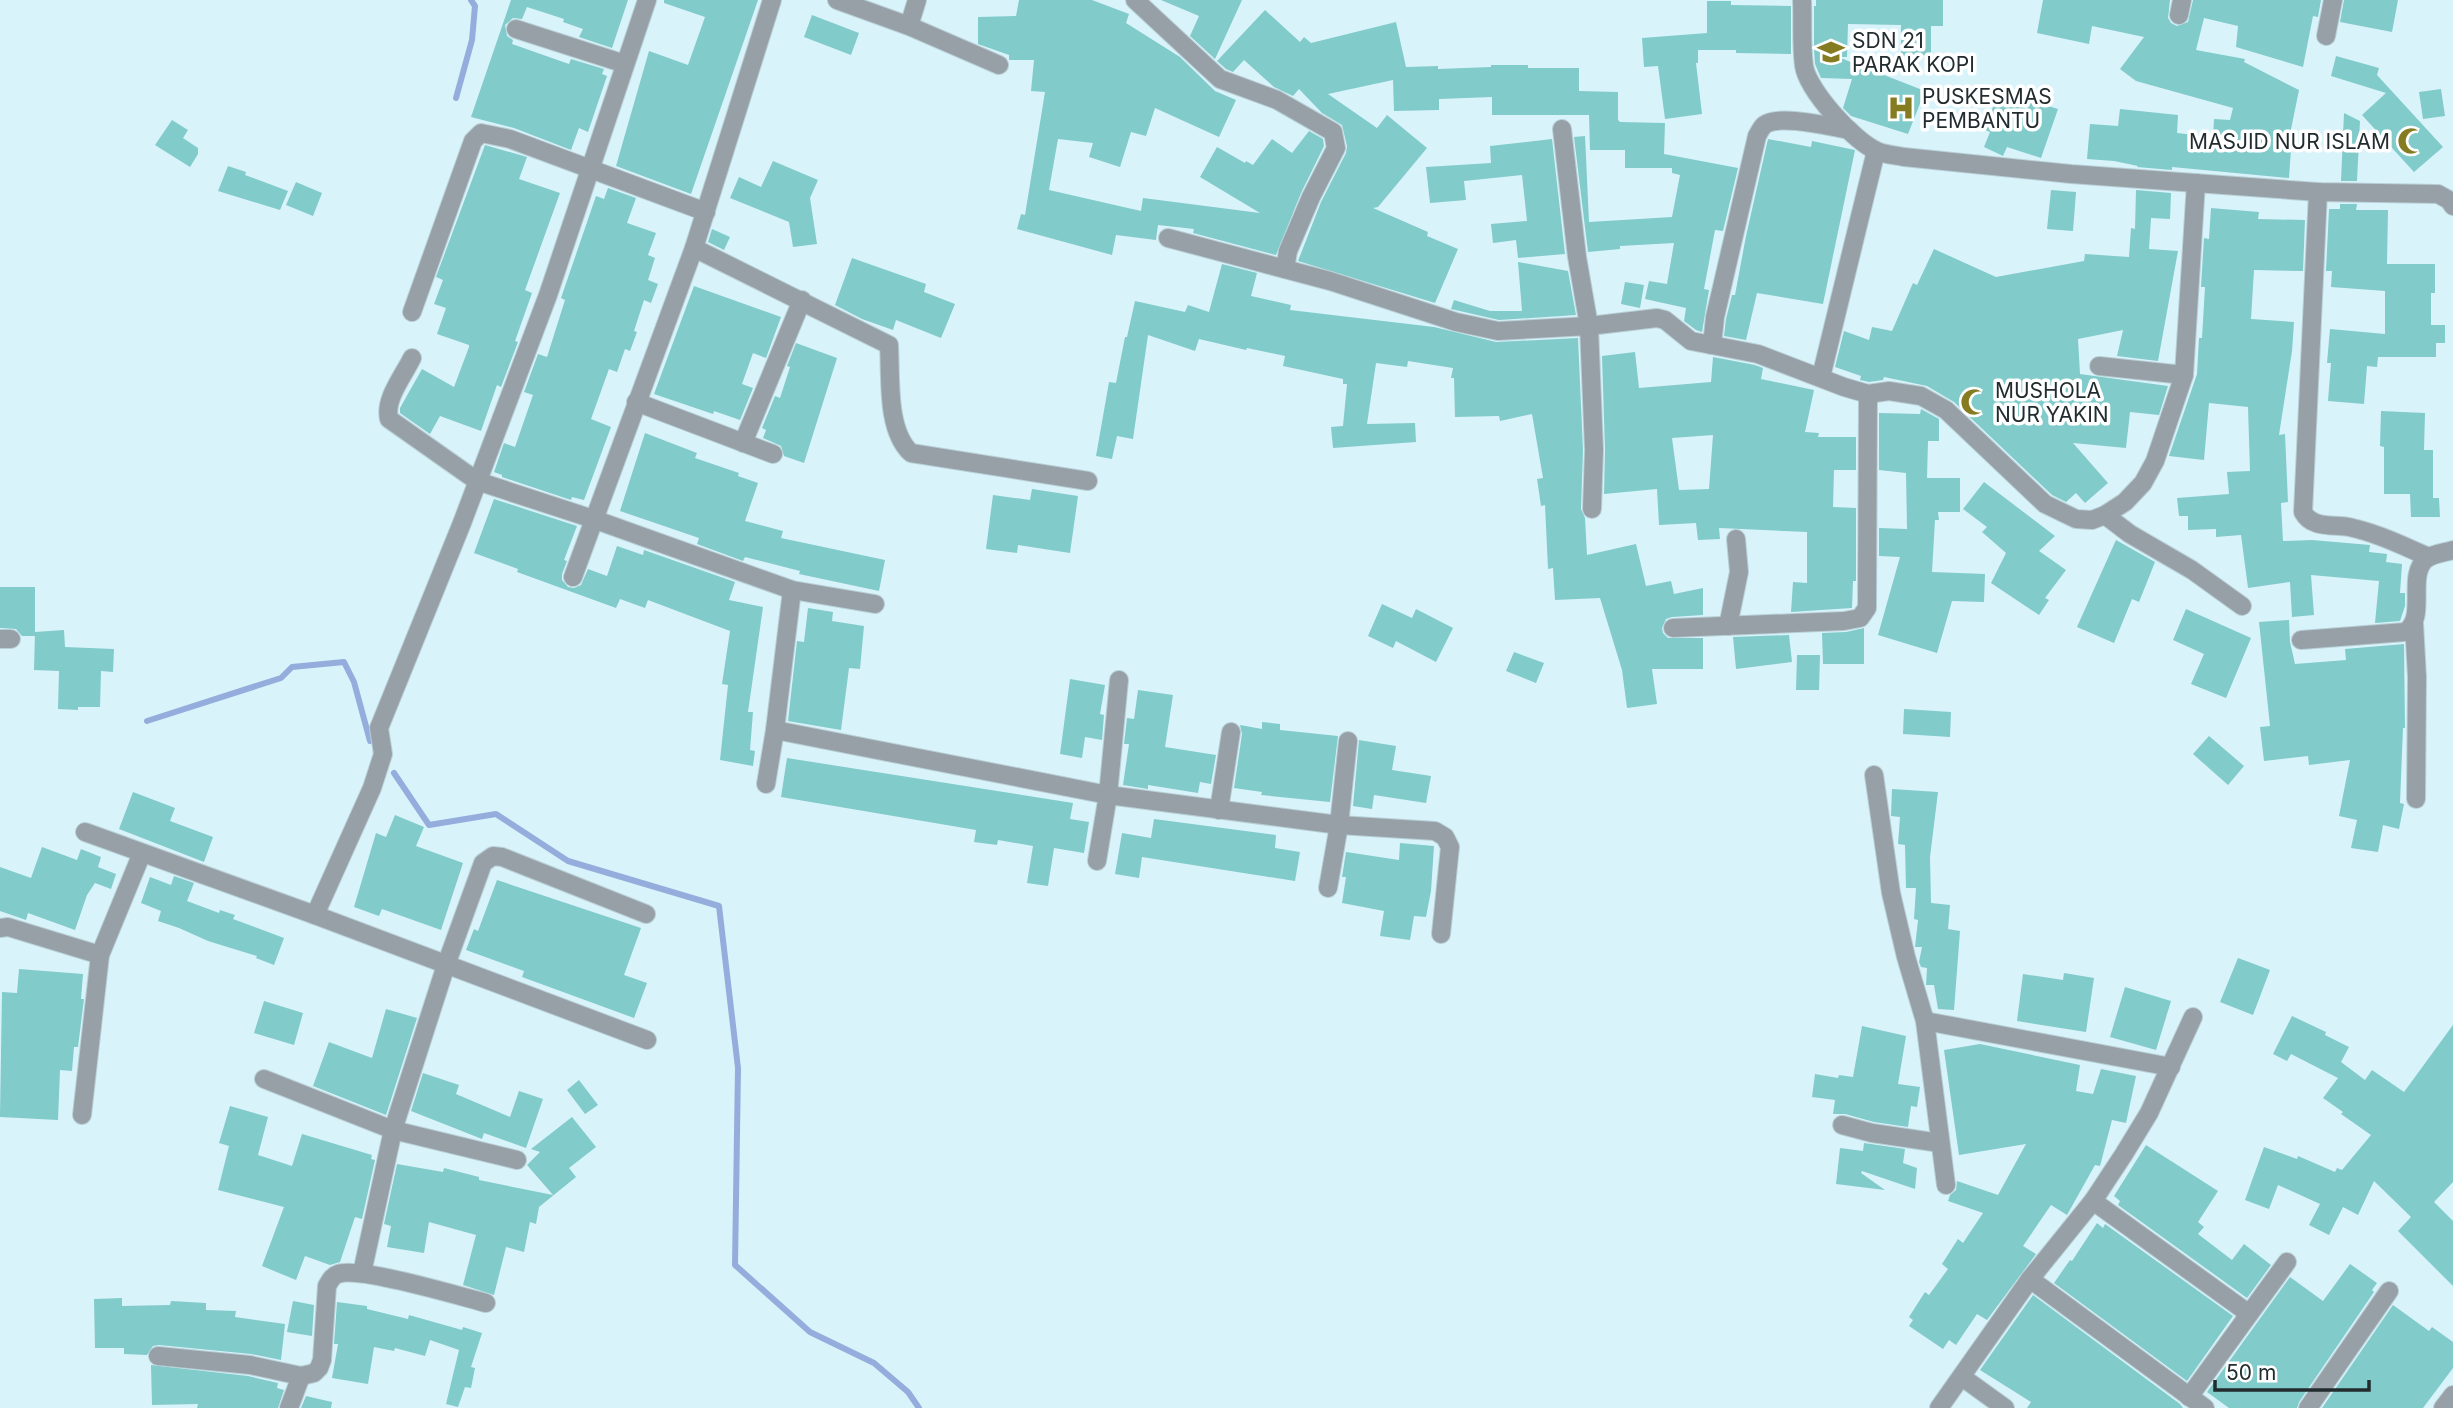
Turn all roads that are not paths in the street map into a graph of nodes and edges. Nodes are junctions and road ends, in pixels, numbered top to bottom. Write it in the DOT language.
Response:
graph roads {
  1 [pos="647,0"];
  2 [pos="772,0"];
  3 [pos="836,0"];
  4 [pos="917,0"];
  5 [pos="1135,0"];
  6 [pos="1802,0"];
  7 [pos="2333,0"];
  8 [pos="909,26"];
  9 [pos="516,29"];
  10 [pos="2326,36"];
  11 [pos="625,64"];
  12 [pos="999,65"];
  13 [pos="1562,129"];
  14 [pos="1852,131"];
  15 [pos="1876,151"];
  16 [pos="590,170"];
  17 [pos="2196,183"];
  18 [pos="2318,192"];
  19 [pos="2453,206"];
  20 [pos="706,212"];
  21 [pos="1168,238"];
  22 [pos="694,248"];
  23 [pos="1285,269"];
  24 [pos="802,300"];
  25 [pos="412,312"];
  26 [pos="1588,326"];
  27 [pos="1712,345"];
  28 [pos="412,358"];
  29 [pos="2099,366"];
  30 [pos="2185,375"];
  31 [pos="1821,377"];
  32 [pos="1868,394"];
  33 [pos="636,402"];
  34 [pos="744,443"];
  35 [pos="774,454"];
  36 [pos="477,481"];
  37 [pos="1088,481"];
  38 [pos="1592,509"];
  39 [pos="2105,515"];
  40 [pos="593,519"];
  41 [pos="1735,539"];
  42 [pos="2453,550"];
  43 [pos="2429,557"];
  44 [pos="573,577"];
  45 [pos="792,590"];
  46 [pos="875,604"];
  47 [pos="2242,606"];
  48 [pos="2414,623"];
  49 [pos="1728,626"];
  50 [pos="1673,628"];
  51 [pos="2301,640"];
  52 [pos="1119,680"];
  53 [pos="775,730"];
  54 [pos="1231,732"];
  55 [pos="1348,741"];
  56 [pos="1874,775"];
  57 [pos="766,784"];
  58 [pos="1108,795"];
  59 [pos="2416,799"];
  60 [pos="1219,810"];
  61 [pos="1339,825"];
  62 [pos="85,832"];
  63 [pos="142,853"];
  64 [pos="1097,862"];
  65 [pos="1328,888"];
  66 [pos="646,914"];
  67 [pos="315,915"];
  68 [pos="0,928"];
  69 [pos="1441,934"];
  70 [pos="100,955"];
  71 [pos="446,965"];
  72 [pos="2193,1017"];
  73 [pos="1925,1021"];
  74 [pos="648,1040"];
  75 [pos="2171,1066"];
  76 [pos="264,1079"];
  77 [pos="82,1115"];
  78 [pos="1842,1125"];
  79 [pos="393,1130"];
  80 [pos="1940,1143"];
  81 [pos="517,1160"];
  82 [pos="1946,1185"];
  83 [pos="2093,1201"];
  84 [pos="2287,1262"];
  85 [pos="362,1273"];
  86 [pos="2030,1279"];
  87 [pos="2389,1291"];
  88 [pos="486,1303"];
  89 [pos="2248,1313"];
  90 [pos="158,1356"];
  91 [pos="301,1376"];
  92 [pos="1962,1377"];
  93 [pos="2453,1395"];
  94 [pos="2189,1397"];
  95 [pos="289,1408"];
  96 [pos="1939,1408"];
  97 [pos="2005,1408"];
  98 [pos="2205,1408"];
  99 [pos="2308,1408"];
  100 [pos="2443,1408"];
  1 -- 11 [label="street"];
  2 -- 20 [label="street"];
  3 -- 8 [label="street"];
  4 -- 8 [label="street"];
  5 -- 23 [label="street"];
  6 -- 14 [label="street"];
  7 -- 10 [label="street"];
  8 -- 12 [label="street"];
  9 -- 11 [label="street"];
  11 -- 16 [label="street"];
  13 -- 26 [label="street"];
  14 -- 15 [label="street"];
  14 -- 27 [label="street"];
  15 -- 17 [label="street"];
  15 -- 31 [label="street"];
  16 -- 20 [label="street"];
  16 -- 25 [label="street"];
  16 -- 36 [label="street"];
  17 -- 18 [label="street"];
  17 -- 30 [label="street"];
  18 -- 19 [label="street"];
  18 -- 43 [label="street"];
  20 -- 22 [label="street"];
  21 -- 23 [label="street"];
  22 -- 24 [label="street"];
  22 -- 33 [label="street"];
  23 -- 26 [label="street"];
  24 -- 34 [label="street"];
  24 -- 37 [label="street"];
  26 -- 27 [label="street"];
  26 -- 38 [label="street"];
  27 -- 31 [label="street"];
  28 -- 36 [label="street"];
  29 -- 30 [label="street"];
  30 -- 39 [label="street"];
  31 -- 32 [label="street"];
  32 -- 39 [label="street"];
  32 -- 49 [label="street"];
  33 -- 34 [label="street"];
  33 -- 40 [label="street"];
  34 -- 35 [label="street"];
  36 -- 40 [label="street"];
  36 -- 67 [label="street"];
  39 -- 47 [label="street"];
  40 -- 44 [label="street"];
  40 -- 45 [label="street"];
  41 -- 49 [label="street"];
  42 -- 43 [label="street"];
  43 -- 48 [label="street"];
  45 -- 46 [label="street"];
  45 -- 53 [label="street"];
  48 -- 51 [label="street"];
  48 -- 59 [label="street"];
  49 -- 50 [label="street"];
  52 -- 58 [label="street"];
  53 -- 57 [label="street"];
  53 -- 58 [label="street"];
  54 -- 60 [label="street"];
  55 -- 61 [label="street"];
  56 -- 73 [label="street"];
  58 -- 60 [label="street"];
  58 -- 64 [label="street"];
  60 -- 61 [label="street"];
  61 -- 65 [label="street"];
  61 -- 69 [label="street"];
  62 -- 63 [label="street"];
  63 -- 67 [label="street"];
  63 -- 70 [label="street"];
  66 -- 71 [label="street"];
  67 -- 71 [label="street"];
  68 -- 70 [label="street"];
  70 -- 77 [label="street"];
  71 -- 74 [label="street"];
  71 -- 79 [label="street"];
  72 -- 75 [label="street"];
  73 -- 75 [label="street"];
  73 -- 80 [label="street"];
  75 -- 83 [label="street"];
  76 -- 79 [label="street"];
  78 -- 80 [label="street"];
  79 -- 81 [label="street"];
  79 -- 85 [label="street"];
  80 -- 82 [label="street"];
  83 -- 86 [label="street"];
  83 -- 89 [label="street"];
  84 -- 89 [label="street"];
  85 -- 88 [label="street"];
  85 -- 91 [label="street"];
  86 -- 92 [label="street"];
  86 -- 94 [label="street"];
  87 -- 99 [label="street"];
  89 -- 94 [label="street"];
  90 -- 91 [label="street"];
  91 -- 95 [label="street"];
  92 -- 96 [label="street"];
  92 -- 97 [label="street"];
  93 -- 100 [label="street"];
  94 -- 98 [label="street"];
}
